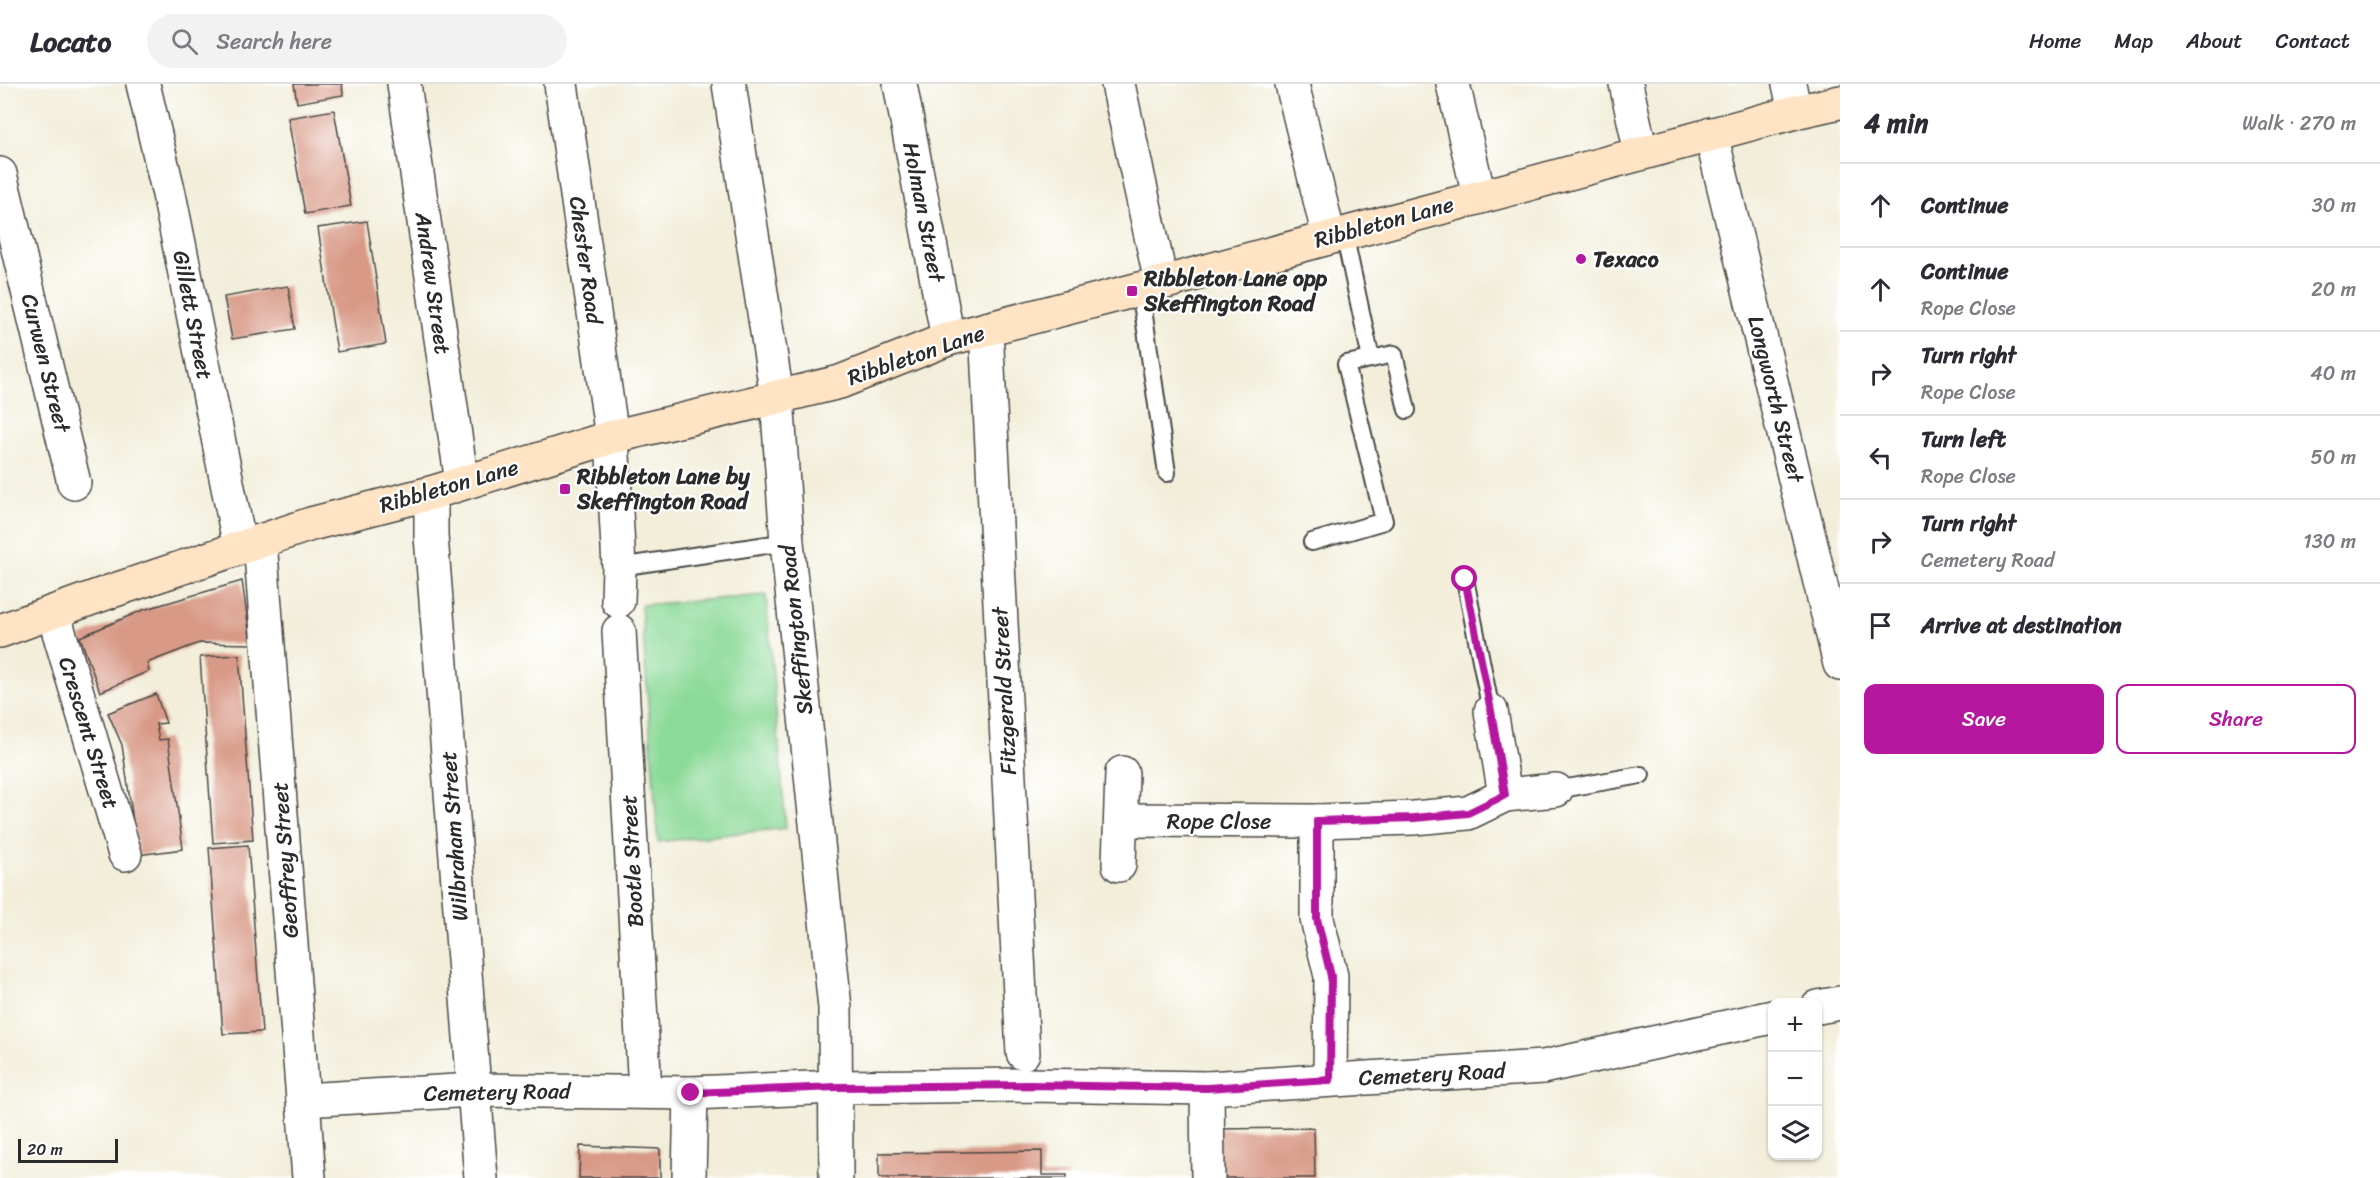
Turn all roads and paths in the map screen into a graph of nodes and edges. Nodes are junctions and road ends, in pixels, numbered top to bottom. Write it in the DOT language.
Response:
graph roads {
  1 [pos="142,84"];
  2 [pos="405,84"];
  3 [pos="561,84"];
  4 [pos="729,84"];
  5 [pos="900,84"];
  6 [pos="1118,84"];
  7 [pos="1292,84"];
  8 [pos="1453,84"];
  9 [pos="1626,84"];
  10 [pos="1792,98"];
  11 [pos="1840,102"];
  12 [pos="1711,134"];
  13 [pos="1641,153"];
  14 [pos="0,174"];
  15 [pos="1479,196"];
  16 [pos="1336,235"];
  17 [pos="1151,286"];
  18 [pos="986,329"];
  19 [pos="948,339"];
  20 [pos="1371,359"];
  21 [pos="777,397"];
  22 [pos="1407,410"];
  23 [pos="612,437"];
  24 [pos="1167,473"];
  25 [pos="74,483"];
  26 [pos="462,483"];
  27 [pos="431,493"];
  28 [pos="787,542"];
  29 [pos="1312,542"];
  30 [pos="250,544"];
  31 [pos="618,567"];
  32 [pos="1465,579"];
  33 [pos="53,612"];
  34 [pos="0,631"];
  35 [pos="1838,646"];
  36 [pos="1491,711"];
  37 [pos="1122,773"];
  38 [pos="1641,775"];
  39 [pos="1556,790"];
  40 [pos="1505,795"];
  41 [pos="1121,820"];
  42 [pos="1317,821"];
  43 [pos="125,854"];
  44 [pos="1119,864"];
  45 [pos="1840,1002"];
  46 [pos="1822,1006"];
  47 [pos="1768,1018"];
  48 [pos="1023,1053"];
  49 [pos="1330,1080"];
  50 [pos="837,1087"];
  51 [pos="1207,1088"];
  52 [pos="473,1090"];
  53 [pos="645,1091"];
  54 [pos="691,1093"];
  55 [pos="303,1100"];
  56 [pos="309,1178"];
  57 [pos="481,1178"];
  58 [pos="689,1178"];
  59 [pos="836,1178"];
  60 [pos="1208,1178"];
  1 -- 30 [label="street, Gillett Street"];
  2 -- 26 [label="street, Andrew Street"];
  3 -- 23 [label="street, Chester Road"];
  4 -- 21 [label="street, Skeffington Road"];
  5 -- 19 [label="street, Holman Street"];
  6 -- 17 [label="street"];
  7 -- 16 [label="street"];
  8 -- 15 [label="street"];
  9 -- 13 [label="street"];
  10 -- 11 [label="main road, Ribbleton Lane"];
  10 -- 12 [label="main road, Ribbleton Lane"];
  12 -- 13 [label="main road, Ribbleton Lane"];
  12 -- 35 [label="street, Longworth Street"];
  13 -- 15 [label="main road, Ribbleton Lane"];
  14 -- 25 [label="street, Curwen Street"];
  15 -- 16 [label="main road, Ribbleton Lane"];
  16 -- 17 [label="main road, Ribbleton Lane"];
  16 -- 20 [label="lane"];
  17 -- 18 [label="main road, Ribbleton Lane"];
  17 -- 24 [label="lane"];
  18 -- 19 [label="main road, Ribbleton Lane"];
  18 -- 48 [label="street, Fitzgerald Street"];
  19 -- 21 [label="main road, Ribbleton Lane"];
  20 -- 22 [label="lane"];
  20 -- 29 [label="lane"];
  21 -- 23 [label="main road, Ribbleton Lane"];
  21 -- 28 [label="street, Skeffington Road"];
  23 -- 26 [label="main road, Ribbleton Lane"];
  23 -- 31 [label="street, Bootle Street"];
  26 -- 27 [label="main road, Ribbleton Lane"];
  27 -- 30 [label="main road, Ribbleton Lane"];
  27 -- 52 [label="street, Wilbraham Street"];
  28 -- 31 [label="lane"];
  28 -- 50 [label="street, Skeffington Road"];
  30 -- 33 [label="main road, Ribbleton Lane"];
  30 -- 55 [label="street, Geoffrey Street"];
  31 -- 53 [label="street, Bootle Street"];
  32 -- 36 [label="lane"];
  33 -- 34 [label="main road, Ribbleton Lane"];
  33 -- 43 [label="street, Crescent Street"];
  36 -- 40 [label="street"];
  37 -- 41 [label="street"];
  38 -- 39 [label="lane"];
  39 -- 40 [label="street"];
  40 -- 42 [label="street, Rope Close"];
  41 -- 42 [label="street, Rope Close"];
  41 -- 44 [label="street"];
  42 -- 49 [label="street"];
  45 -- 46 [label="street"];
  47 -- 49 [label="street, Cemetery Road"];
  49 -- 51 [label="street, Cemetery Road"];
  50 -- 51 [label="street, Cemetery Road"];
  50 -- 54 [label="street, Cemetery Road"];
  50 -- 59 [label="street, Skeffington Road"];
  51 -- 60 [label="street"];
  52 -- 53 [label="street, Cemetery Road"];
  52 -- 55 [label="street, Cemetery Road"];
  52 -- 57 [label="street, Wilbraham Street"];
  53 -- 54 [label="street, Cemetery Road"];
  54 -- 58 [label="street"];
  55 -- 56 [label="street, Geoffrey Street"];
}
